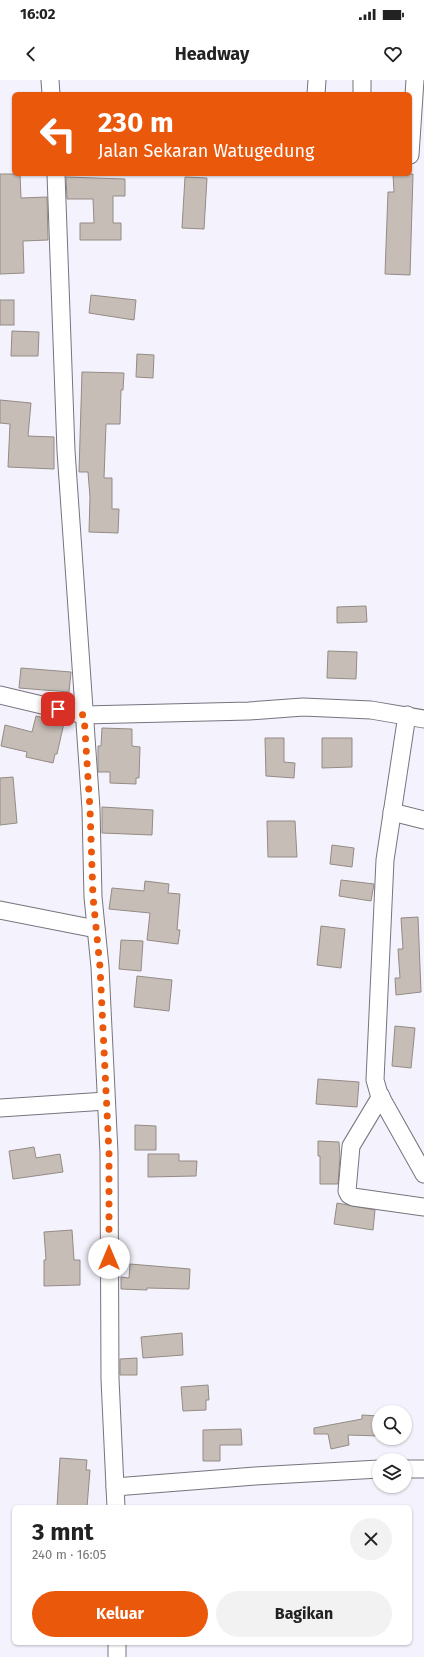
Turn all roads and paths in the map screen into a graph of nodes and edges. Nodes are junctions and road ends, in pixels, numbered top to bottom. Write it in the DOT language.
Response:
graph roads {
  1 [pos="50,80"];
  2 [pos="317,80"];
  3 [pos="362,80"];
  4 [pos="415,80"];
  5 [pos="51,92"];
  6 [pos="316,92"];
  7 [pos="362,92"];
  8 [pos="412,125"];
  9 [pos="412,155"];
  10 [pos="424,155"];
  11 [pos="56,176"];
  12 [pos="0,695"];
  13 [pos="84,715"];
  14 [pos="407,715"];
  15 [pos="424,719"];
  16 [pos="392,812"];
  17 [pos="424,820"];
  18 [pos="0,910"];
  19 [pos="96,929"];
  20 [pos="381,1096"];
  21 [pos="106,1101"];
  22 [pos="0,1108"];
  23 [pos="424,1174"];
  24 [pos="424,1207"];
  25 [pos="372,1469"];
  26 [pos="412,1469"];
  27 [pos="424,1469"];
  28 [pos="115,1487"];
  29 [pos="116,1505"];
  30 [pos="117,1645"];
  31 [pos="117,1657"];
  1 -- 5 [label="street"];
  2 -- 6 [label="street"];
  3 -- 7 [label="street"];
  4 -- 8 [label="street"];
  9 -- 10 [label="street"];
  11 -- 13 [label="street"];
  12 -- 13 [label="street"];
  13 -- 14 [label="street"];
  13 -- 19 [label="street"];
  14 -- 15 [label="street"];
  14 -- 16 [label="street"];
  16 -- 17 [label="street"];
  16 -- 20 [label="street"];
  18 -- 19 [label="street"];
  19 -- 21 [label="street"];
  20 -- 23 [label="street"];
  20 -- 24 [label="street"];
  21 -- 22 [label="street"];
  21 -- 28 [label="street"];
  25 -- 28 [label="street"];
  26 -- 27 [label="street"];
  28 -- 29 [label="street"];
  30 -- 31 [label="street"];
}
